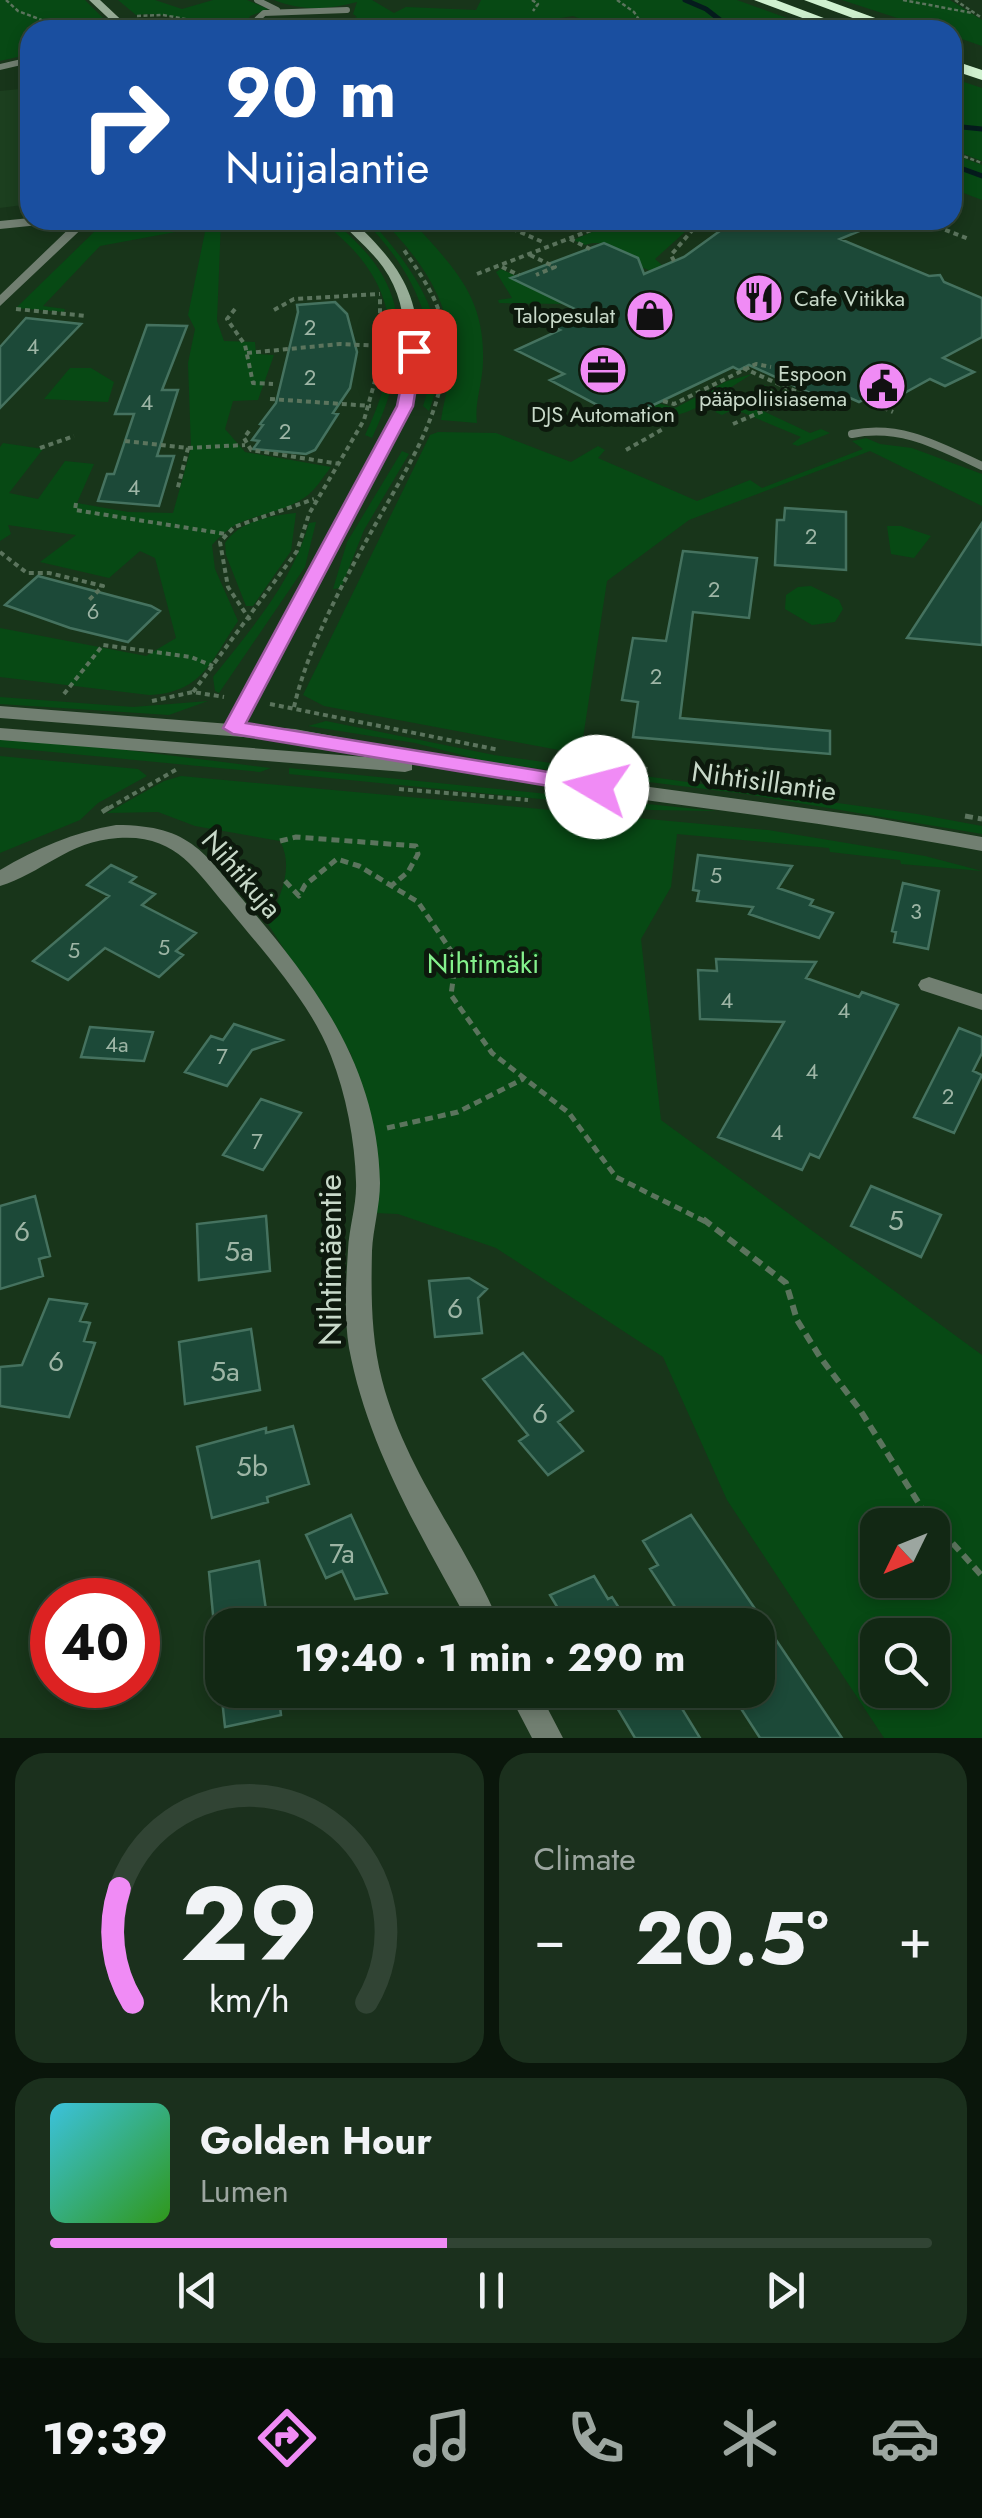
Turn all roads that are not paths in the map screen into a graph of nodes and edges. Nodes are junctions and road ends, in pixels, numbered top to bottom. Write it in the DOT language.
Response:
graph roads {
  1 [pos="94,0"];
  2 [pos="258,0"];
  3 [pos="760,0"];
  4 [pos="811,0"];
  5 [pos="278,10"];
  6 [pos="347,10"];
  7 [pos="116,20"];
  8 [pos="252,20"];
  9 [pos="819,20"];
  10 [pos="870,20"];
  11 [pos="74,230"];
  12 [pos="357,230"];
  13 [pos="6,306"];
  14 [pos="852,434"];
  15 [pos="982,466"];
  16 [pos="0,712"];
  17 [pos="233,728"];
  18 [pos="0,734"];
  19 [pos="220,753"];
  20 [pos="487,771"];
  21 [pos="980,844"];
  22 [pos="0,879"];
  23 [pos="274,950"];
  24 [pos="929,985"];
  25 [pos="982,1002"];
  26 [pos="477,1608"];
  27 [pos="532,1708"];
  28 [pos="548,1738"];
  1 -- 7 [label="main road"];
  2 -- 5 [label="lane"];
  3 -- 9 [label="highway"];
  4 -- 10 [label="highway"];
  5 -- 6 [label="lane"];
  5 -- 8 [label="lane"];
  11 -- 13 [label="street"];
  12 -- 17 [label="main road"];
  14 -- 15 [label="lane"];
  16 -- 17 [label="street, Nihtisillantie"];
  17 -- 19 [label="street"];
  17 -- 20 [label="street, Nihtisillantie"];
  18 -- 19 [label="street, Nihtisillantie"];
  19 -- 20 [label="street, Nihtisillantie"];
  20 -- 21 [label="street, Nihtisillantie"];
  22 -- 23 [label="street, Nihtikuja"];
  23 -- 26 [label="street, Nihtimäentie"];
  24 -- 25 [label="street"];
  27 -- 28 [label="street"];
}
